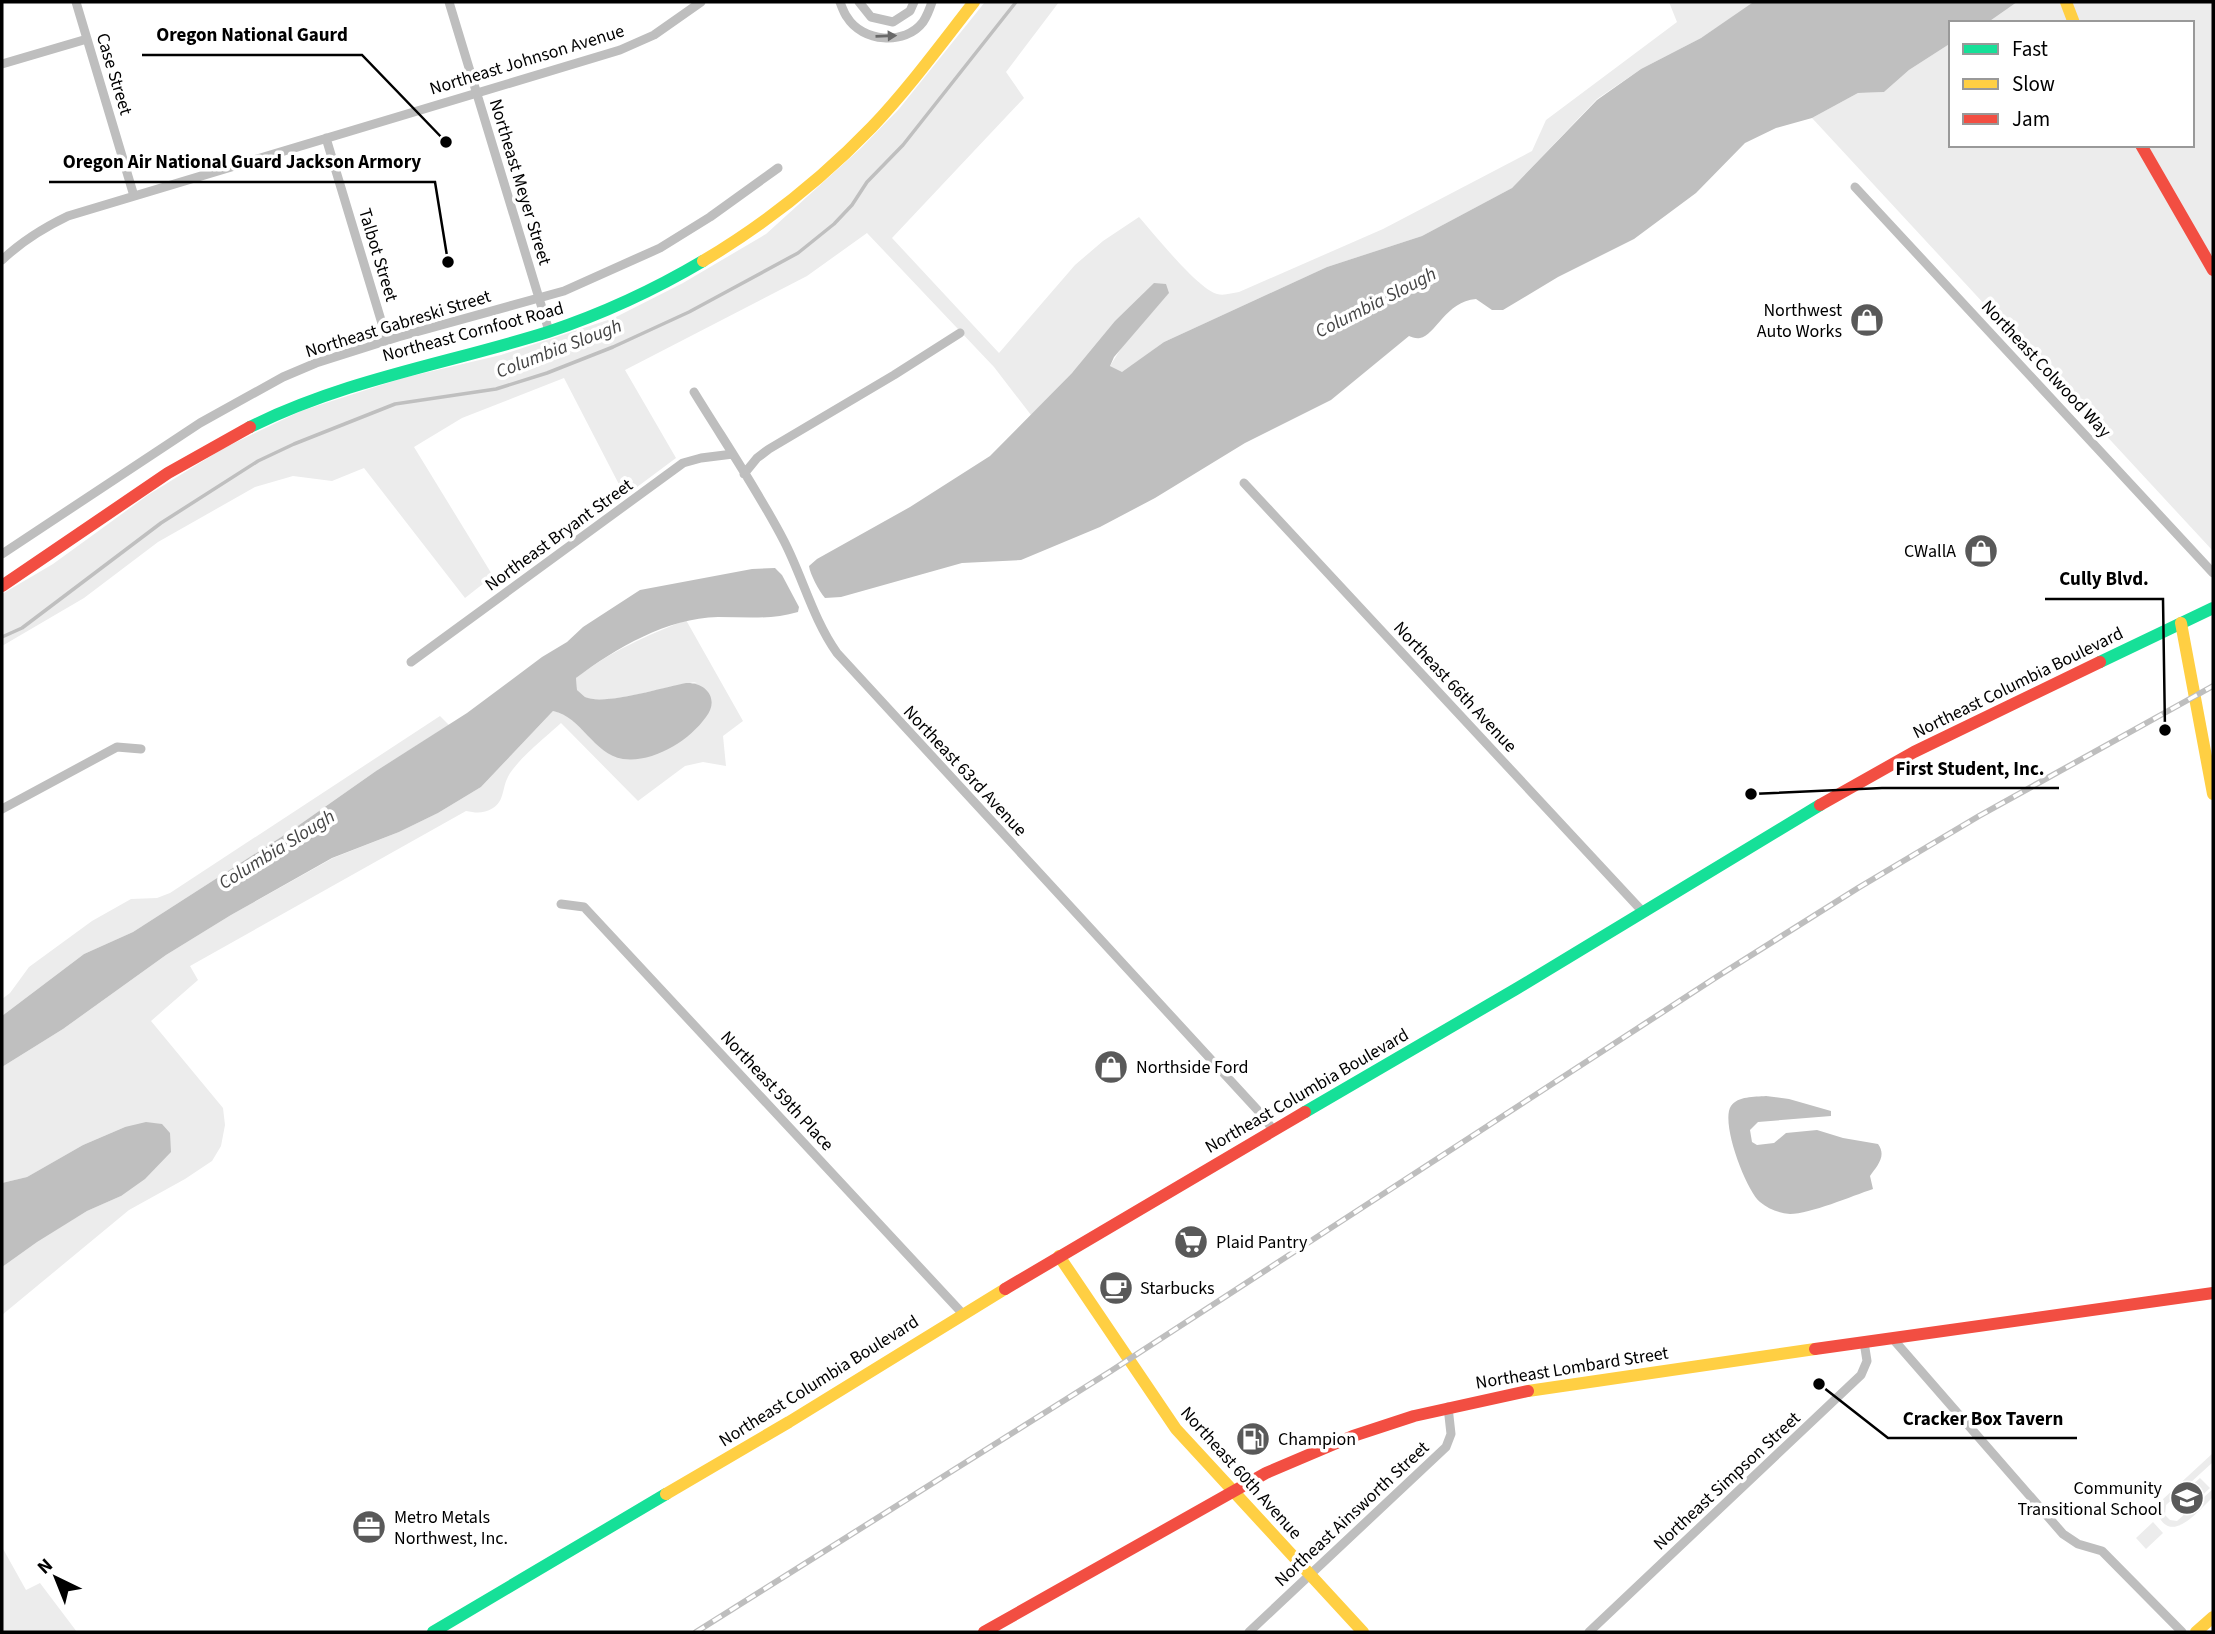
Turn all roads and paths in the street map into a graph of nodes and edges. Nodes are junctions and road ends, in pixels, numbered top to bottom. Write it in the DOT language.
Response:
graph roads {
  1 [pos="76,2"];
  2 [pos="449,2"];
  3 [pos="701,2"];
  4 [pos="841,2"];
  5 [pos="859,2"];
  6 [pos="914,2"];
  7 [pos="932,2"];
  8 [pos="974,2"];
  9 [pos="2066,2"];
  10 [pos="2073,21"];
  11 [pos="87,39"];
  12 [pos="2,64"];
  13 [pos="477,93"];
  14 [pos="326,138"];
  15 [pos="2142,147"];
  16 [pos="778,168"];
  17 [pos="1854,187"];
  18 [pos="134,196"];
  19 [pos="2,260"];
  20 [pos="2213,270"];
  21 [pos="538,300"];
  22 [pos="549,331"];
  23 [pos="960,333"];
  24 [pos="387,341"];
  25 [pos="694,392"];
  26 [pos="733,454"];
  27 [pos="744,474"];
  28 [pos="1244,483"];
  29 [pos="2,554"];
  30 [pos="2213,573"];
  31 [pos="2,586"];
  32 [pos="2213,608"];
  33 [pos="2181,623"];
  34 [pos="411,662"];
  35 [pos="141,749"];
  36 [pos="2213,794"];
  37 [pos="2,809"];
  38 [pos="561,904"];
  39 [pos="1643,912"];
  40 [pos="1273,1130"];
  41 [pos="1059,1256"];
  42 [pos="2213,1293"];
  43 [pos="962,1313"];
  44 [pos="1893,1339"];
  45 [pos="1864,1342"];
  46 [pos="1448,1407"];
  47 [pos="1233,1492"];
  48 [pos="1310,1576"];
  49 [pos="2213,1617"];
  50 [pos="433,1632"];
  51 [pos="984,1632"];
  52 [pos="1249,1632"];
  53 [pos="1363,1632"];
  54 [pos="1590,1632"];
  55 [pos="2182,1632"];
  56 [pos="2196,1632"];
  1 -- 11 [label="street, Case Street"];
  2 -- 13 [label="street, Northeast Meyer Street"];
  3 -- 13 [label="street, Northeast Johnson Avenue"];
  4 -- 7 [label="street, one-way"];
  5 -- 6 [label="street"];
  8 -- 22 [label="main road, Northeast Cornfoot Road"];
  9 -- 10 [label="main road"];
  11 -- 12 [label="street"];
  11 -- 18 [label="street, Case Street"];
  13 -- 14 [label="street, Northeast Johnson Avenue"];
  13 -- 21 [label="street, Northeast Meyer Street"];
  14 -- 18 [label="street, Northeast Johnson Avenue"];
  14 -- 24 [label="street, Talbot Street"];
  15 -- 20 [label="main road"];
  16 -- 21 [label="street, Northeast Gabreski Street"];
  17 -- 30 [label="street, Northeast Colwood Way"];
  18 -- 19 [label="street, Northeast Johnson Avenue"];
  21 -- 22 [label="street, Northeast Meyer Street"];
  21 -- 24 [label="street, Northeast Gabreski Street"];
  22 -- 31 [label="main road, Northeast Cornfoot Road"];
  23 -- 27 [label="street"];
  24 -- 29 [label="street, Northeast Gabreski Street"];
  25 -- 26 [label="street, Northeast 63rd Avenue"];
  26 -- 27 [label="street, Northeast 63rd Avenue"];
  26 -- 34 [label="street, Northeast Bryant Street"];
  27 -- 40 [label="street, Northeast 63rd Avenue"];
  28 -- 39 [label="street, Northeast 66th Avenue"];
  32 -- 33 [label="main road, Northeast Columbia Boulevard"];
  33 -- 36 [label="main road"];
  33 -- 39 [label="main road, Northeast Columbia Boulevard"];
  35 -- 37 [label="street"];
  38 -- 43 [label="street, Northeast 59th Place"];
  39 -- 40 [label="main road, Northeast Columbia Boulevard"];
  40 -- 41 [label="main road, Northeast Columbia Boulevard"];
  41 -- 43 [label="main road, Northeast Columbia Boulevard"];
  41 -- 47 [label="main road, Northeast 60th Avenue"];
  42 -- 44 [label="main road, Northeast Lombard Street"];
  43 -- 50 [label="main road, Northeast Columbia Boulevard"];
  44 -- 45 [label="main road, Northeast Lombard Street"];
  44 -- 55 [label="street"];
  45 -- 46 [label="main road, Northeast Lombard Street"];
  45 -- 54 [label="street, Northeast Simpson Street"];
  46 -- 47 [label="main road, Northeast Lombard Street"];
  46 -- 48 [label="street, Northeast Ainsworth Street"];
  47 -- 48 [label="main road, Northeast 60th Avenue"];
  47 -- 51 [label="main road, Northeast Lombard Street"];
  48 -- 52 [label="street, Northeast Ainsworth Street"];
  48 -- 53 [label="main road, Northeast 60th Avenue"];
  49 -- 56 [label="main road"];
}
